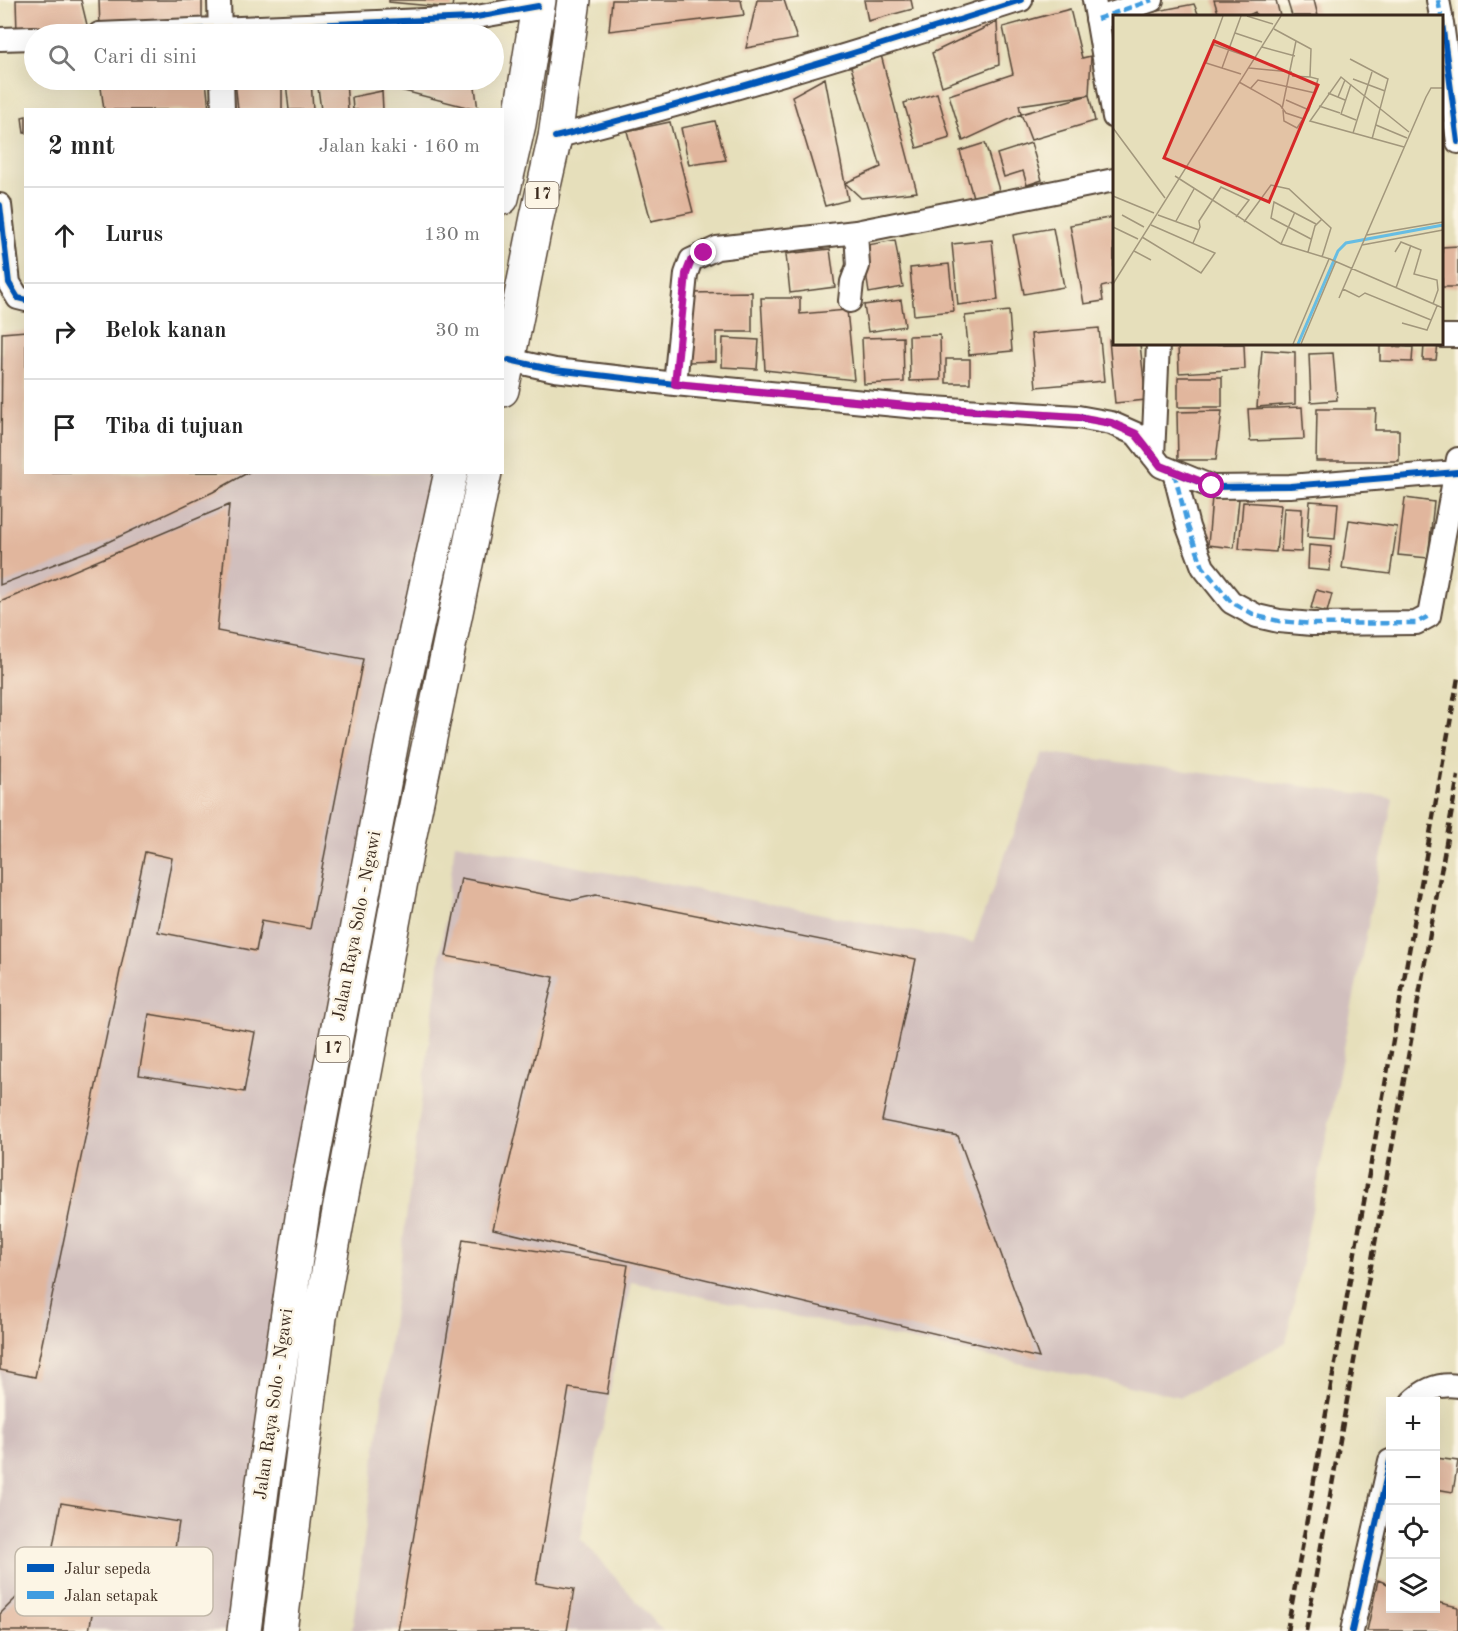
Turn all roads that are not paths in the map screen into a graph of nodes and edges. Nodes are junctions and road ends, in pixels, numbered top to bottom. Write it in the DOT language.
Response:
graph roads {
  1 [pos="219,0"];
  2 [pos="574,0"];
  3 [pos="1021,0"];
  4 [pos="1152,0"];
  5 [pos="1438,0"];
  6 [pos="539,3"];
  7 [pos="1095,10"];
  8 [pos="1441,15"];
  9 [pos="220,24"];
  10 [pos="355,24"];
  11 [pos="24,38"];
  12 [pos="0,39"];
  13 [pos="1443,39"];
  14 [pos="222,90"];
  15 [pos="1447,105"];
  16 [pos="223,108"];
  17 [pos="1113,111"];
  18 [pos="555,137"];
  19 [pos="1458,142"];
  20 [pos="1113,180"];
  21 [pos="504,189"];
  22 [pos="0,205"];
  23 [pos="856,232"];
  24 [pos="24,300"];
  25 [pos="850,301"];
  26 [pos="1158,345"];
  27 [pos="506,375"];
  28 [pos="675,384"];
  29 [pos="1153,456"];
  30 [pos="1457,466"];
  31 [pos="1174,472"];
  32 [pos="451,474"];
  33 [pos="485,474"];
  34 [pos="1458,1386"];
  35 [pos="1416,1397"];
  36 [pos="1386,1479"];
  37 [pos="244,1631"];
  38 [pos="280,1631"];
  39 [pos="1352,1631"];
  1 -- 9 [label="street"];
  2 -- 18 [label="highway, 17"];
  3 -- 18 [label="street"];
  4 -- 7 [label="street"];
  5 -- 8 [label="street"];
  6 -- 10 [label="street"];
  6 -- 21 [label="highway, 17"];
  7 -- 17 [label="street"];
  11 -- 12 [label="street"];
  13 -- 15 [label="street"];
  14 -- 16 [label="street"];
  15 -- 19 [label="street"];
  18 -- 27 [label="highway, 17"];
  20 -- 23 [label="street"];
  22 -- 24 [label="street"];
  23 -- 25 [label="street"];
  23 -- 28 [label="street"];
  26 -- 29 [label="street"];
  27 -- 28 [label="street"];
  28 -- 29 [label="street"];
  29 -- 31 [label="street"];
  30 -- 31 [label="street"];
  30 -- 31 [label="street"];
  32 -- 37 [label="highway, Jalan Raya Solo - Ngawi / 17"];
  33 -- 38 [label="highway, Jalan Raya Solo - Ngawi / 17"];
  34 -- 35 [label="street"];
  36 -- 39 [label="street"];
}
